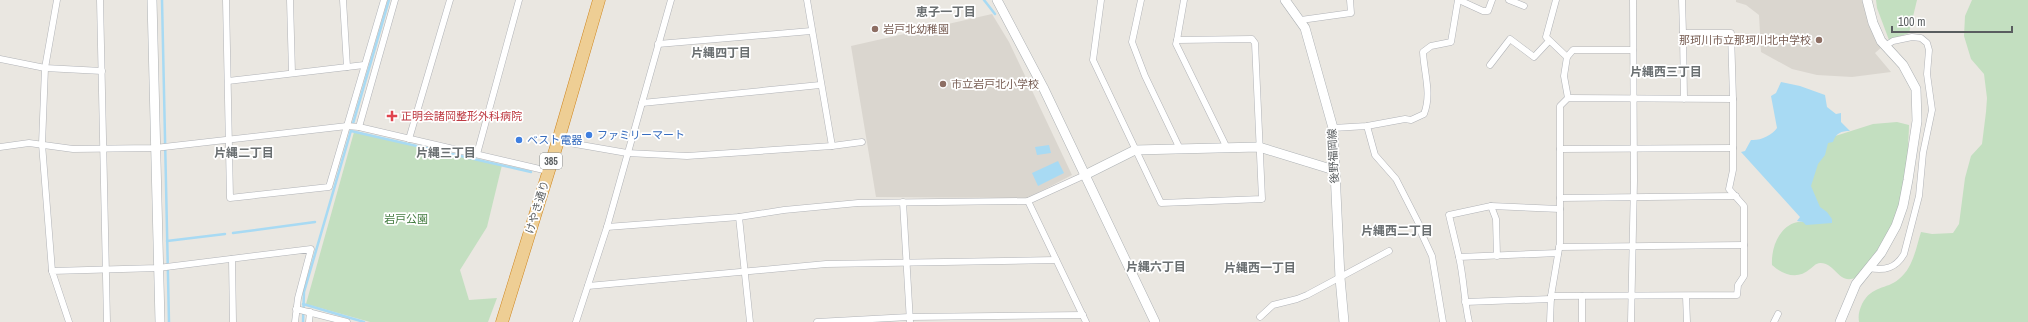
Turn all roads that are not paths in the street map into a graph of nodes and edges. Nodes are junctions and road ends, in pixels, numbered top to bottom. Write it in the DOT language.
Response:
graph roads {
  1 [pos="57,0"];
  2 [pos="100,0"];
  3 [pos="152,0"];
  4 [pos="226,0"];
  5 [pos="290,0"];
  6 [pos="343,0"];
  7 [pos="384,0"];
  8 [pos="395,0"];
  9 [pos="450,0"];
  10 [pos="519,0"];
  11 [pos="599,0"];
  12 [pos="671,0"];
  13 [pos="807,0"];
  14 [pos="997,0"];
  15 [pos="1101,0"];
  16 [pos="1141,0"];
  17 [pos="1184,0"];
  18 [pos="1285,0"];
  19 [pos="1350,0"];
  20 [pos="1458,0"];
  21 [pos="1492,0"];
  22 [pos="1509,0"];
  23 [pos="1556,0"];
  24 [pos="1632,0"];
  25 [pos="1682,0"];
  26 [pos="1867,0"];
  27 [pos="1524,6"];
  28 [pos="1302,20"];
  29 [pos="811,31"];
  30 [pos="1683,33"];
  31 [pos="1177,40"];
  32 [pos="1549,41"];
  33 [pos="658,44"];
  34 [pos="1886,46"];
  35 [pos="1633,50"];
  36 [pos="1567,57"];
  37 [pos="0,59"];
  38 [pos="1490,65"];
  39 [pos="364,66"];
  40 [pos="347,67"];
  41 [pos="45,68"];
  42 [pos="102,71"];
  43 [pos="292,73"];
  44 [pos="228,81"];
  45 [pos="820,85"];
  46 [pos="1568,98"];
  47 [pos="1634,99"];
  48 [pos="1684,99"];
  49 [pos="1733,99"];
  50 [pos="642,103"];
  51 [pos="347,126"];
  52 [pos="1367,126"];
  53 [pos="359,127"];
  54 [pos="1333,128"];
  55 [pos="228,139"];
  56 [pos="410,139"];
  57 [pos="558,141"];
  58 [pos="862,142"];
  59 [pos="42,144"];
  60 [pos="832,146"];
  61 [pos="0,147"];
  62 [pos="1259,147"];
  63 [pos="155,148"];
  64 [pos="1227,148"];
  65 [pos="1634,148"];
  66 [pos="1733,148"];
  67 [pos="103,149"];
  68 [pos="1180,149"];
  69 [pos="1560,149"];
  70 [pos="1135,150"];
  71 [pos="627,153"];
  72 [pos="477,154"];
  73 [pos="1334,170"];
  74 [pos="548,171"];
  75 [pos="1085,175"];
  76 [pos="1736,196"];
  77 [pos="1560,198"];
  78 [pos="1634,198"];
  79 [pos="1028,201"];
  80 [pos="903,202"];
  81 [pos="1491,206"];
  82 [pos="1560,208"];
  83 [pos="739,217"];
  84 [pos="607,227"];
  85 [pos="1744,245"];
  86 [pos="1632,246"];
  87 [pos="1558,250"];
  88 [pos="1389,251"];
  89 [pos="1496,256"];
  90 [pos="1459,257"];
  91 [pos="232,259"];
  92 [pos="1056,260"];
  93 [pos="906,262"];
  94 [pos="158,268"];
  95 [pos="1869,268"];
  96 [pos="106,270"];
  97 [pos="745,270"];
  98 [pos="52,271"];
  99 [pos="1340,278"];
  100 [pos="588,286"];
  101 [pos="1582,296"];
  102 [pos="1631,296"];
  103 [pos="1686,296"];
  104 [pos="1551,298"];
  105 [pos="1465,302"];
  106 [pos="296,309"];
  107 [pos="310,312"];
  108 [pos="1778,314"];
  109 [pos="1083,315"];
  110 [pos="1260,317"];
  111 [pos="910,320"];
  112 [pos="69,322"];
  113 [pos="107,322"];
  114 [pos="160,322"];
  115 [pos="233,322"];
  116 [pos="295,322"];
  117 [pos="309,322"];
  118 [pos="347,322"];
  119 [pos="502,322"];
  120 [pos="576,322"];
  121 [pos="750,322"];
  122 [pos="817,322"];
  123 [pos="1086,322"];
  124 [pos="1154,322"];
  125 [pos="1344,322"];
  126 [pos="1443,322"];
  127 [pos="1468,322"];
  128 [pos="1550,322"];
  129 [pos="1582,322"];
  130 [pos="1631,322"];
  131 [pos="1687,322"];
  132 [pos="1774,322"];
  133 [pos="1840,322"];
  1 -- 41 [label="street"];
  2 -- 42 [label="street"];
  3 -- 63 [label="street"];
  4 -- 44 [label="street"];
  5 -- 43 [label="street"];
  6 -- 40 [label="street"];
  7 -- 39 [label="street"];
  8 -- 53 [label="street"];
  9 -- 56 [label="street"];
  10 -- 72 [label="street"];
  11 -- 57 [label="highway, けやき通り / 385"];
  12 -- 33 [label="street"];
  13 -- 29 [label="street"];
  14 -- 75 [label="street"];
  15 -- 70 [label="street"];
  16 -- 68 [label="street"];
  17 -- 31 [label="street"];
  18 -- 28 [label="street, 後野福岡線"];
  19 -- 28 [label="street"];
  20 -- 21 [label="street"];
  20 -- 52 [label="street"];
  22 -- 27 [label="street"];
  23 -- 32 [label="street"];
  24 -- 35 [label="street"];
  25 -- 30 [label="street"];
  26 -- 34 [label="street"];
  28 -- 54 [label="street, 後野福岡線"];
  29 -- 33 [label="street"];
  29 -- 45 [label="street"];
  30 -- 48 [label="street"];
  30 -- 49 [label="street"];
  31 -- 62 [label="street"];
  31 -- 64 [label="street"];
  32 -- 36 [label="street"];
  32 -- 38 [label="street"];
  33 -- 50 [label="street"];
  34 -- 95 [label="street"];
  34 -- 95 [label="street"];
  35 -- 36 [label="street"];
  35 -- 47 [label="street"];
  36 -- 46 [label="street"];
  37 -- 41 [label="street"];
  39 -- 40 [label="street"];
  39 -- 51 [label="street"];
  40 -- 43 [label="street"];
  41 -- 42 [label="street"];
  41 -- 59 [label="street"];
  42 -- 67 [label="street"];
  43 -- 44 [label="street"];
  44 -- 55 [label="street"];
  45 -- 50 [label="street"];
  45 -- 60 [label="street"];
  46 -- 47 [label="street"];
  46 -- 69 [label="street"];
  47 -- 48 [label="street"];
  47 -- 65 [label="street"];
  48 -- 49 [label="street"];
  49 -- 66 [label="street"];
  50 -- 71 [label="street"];
  51 -- 53 [label="street"];
  51 -- 55 [label="street"];
  51 -- 55 [label="street"];
  52 -- 54 [label="street"];
  52 -- 126 [label="street"];
  53 -- 56 [label="street"];
  54 -- 73 [label="street, 後野福岡線"];
  55 -- 63 [label="street"];
  56 -- 72 [label="street"];
  57 -- 71 [label="street"];
  57 -- 74 [label="highway, けやき通り / 385"];
  58 -- 60 [label="street"];
  59 -- 61 [label="street"];
  59 -- 67 [label="street"];
  59 -- 98 [label="street"];
  60 -- 71 [label="street"];
  62 -- 64 [label="street"];
  62 -- 70 [label="street"];
  62 -- 73 [label="street"];
  63 -- 67 [label="street"];
  63 -- 94 [label="street"];
  64 -- 68 [label="street"];
  65 -- 66 [label="street"];
  65 -- 69 [label="street"];
  65 -- 78 [label="street"];
  66 -- 76 [label="street"];
  67 -- 96 [label="street"];
  68 -- 70 [label="street"];
  69 -- 77 [label="street"];
  70 -- 75 [label="street"];
  71 -- 84 [label="street"];
  72 -- 74 [label="street"];
  73 -- 99 [label="street, 後野福岡線"];
  74 -- 119 [label="highway, けやき通り / 385"];
  75 -- 79 [label="street"];
  75 -- 124 [label="street"];
  76 -- 78 [label="street"];
  76 -- 85 [label="street"];
  77 -- 78 [label="street"];
  77 -- 82 [label="street"];
  78 -- 86 [label="street"];
  79 -- 80 [label="street"];
  79 -- 92 [label="street"];
  80 -- 83 [label="street"];
  80 -- 93 [label="street"];
  81 -- 82 [label="street"];
  81 -- 89 [label="street"];
  81 -- 90 [label="street"];
  82 -- 87 [label="street"];
  83 -- 84 [label="street"];
  83 -- 97 [label="street"];
  84 -- 100 [label="street"];
  85 -- 86 [label="street"];
  85 -- 103 [label="street"];
  86 -- 87 [label="street"];
  86 -- 102 [label="street"];
  87 -- 89 [label="street"];
  87 -- 104 [label="street"];
  88 -- 99 [label="street"];
  89 -- 90 [label="street"];
  90 -- 105 [label="street"];
  91 -- 94 [label="street"];
  91 -- 106 [label="street"];
  91 -- 115 [label="street"];
  92 -- 93 [label="street"];
  92 -- 109 [label="street"];
  93 -- 97 [label="street"];
  93 -- 111 [label="street"];
  94 -- 96 [label="street"];
  94 -- 114 [label="street"];
  95 -- 133 [label="street"];
  96 -- 98 [label="street"];
  96 -- 113 [label="street"];
  97 -- 100 [label="street"];
  97 -- 121 [label="street"];
  98 -- 112 [label="street"];
  99 -- 110 [label="street"];
  99 -- 125 [label="street, 後野福岡線"];
  100 -- 120 [label="street"];
  101 -- 102 [label="street"];
  101 -- 104 [label="street"];
  101 -- 129 [label="street"];
  102 -- 103 [label="street"];
  102 -- 130 [label="street"];
  103 -- 131 [label="street"];
  104 -- 105 [label="street"];
  104 -- 128 [label="street"];
  105 -- 127 [label="street"];
  106 -- 107 [label="street"];
  106 -- 116 [label="street"];
  107 -- 117 [label="street"];
  107 -- 118 [label="street"];
  108 -- 132 [label="street"];
  109 -- 111 [label="street"];
  109 -- 123 [label="street"];
  111 -- 122 [label="street"];
}
